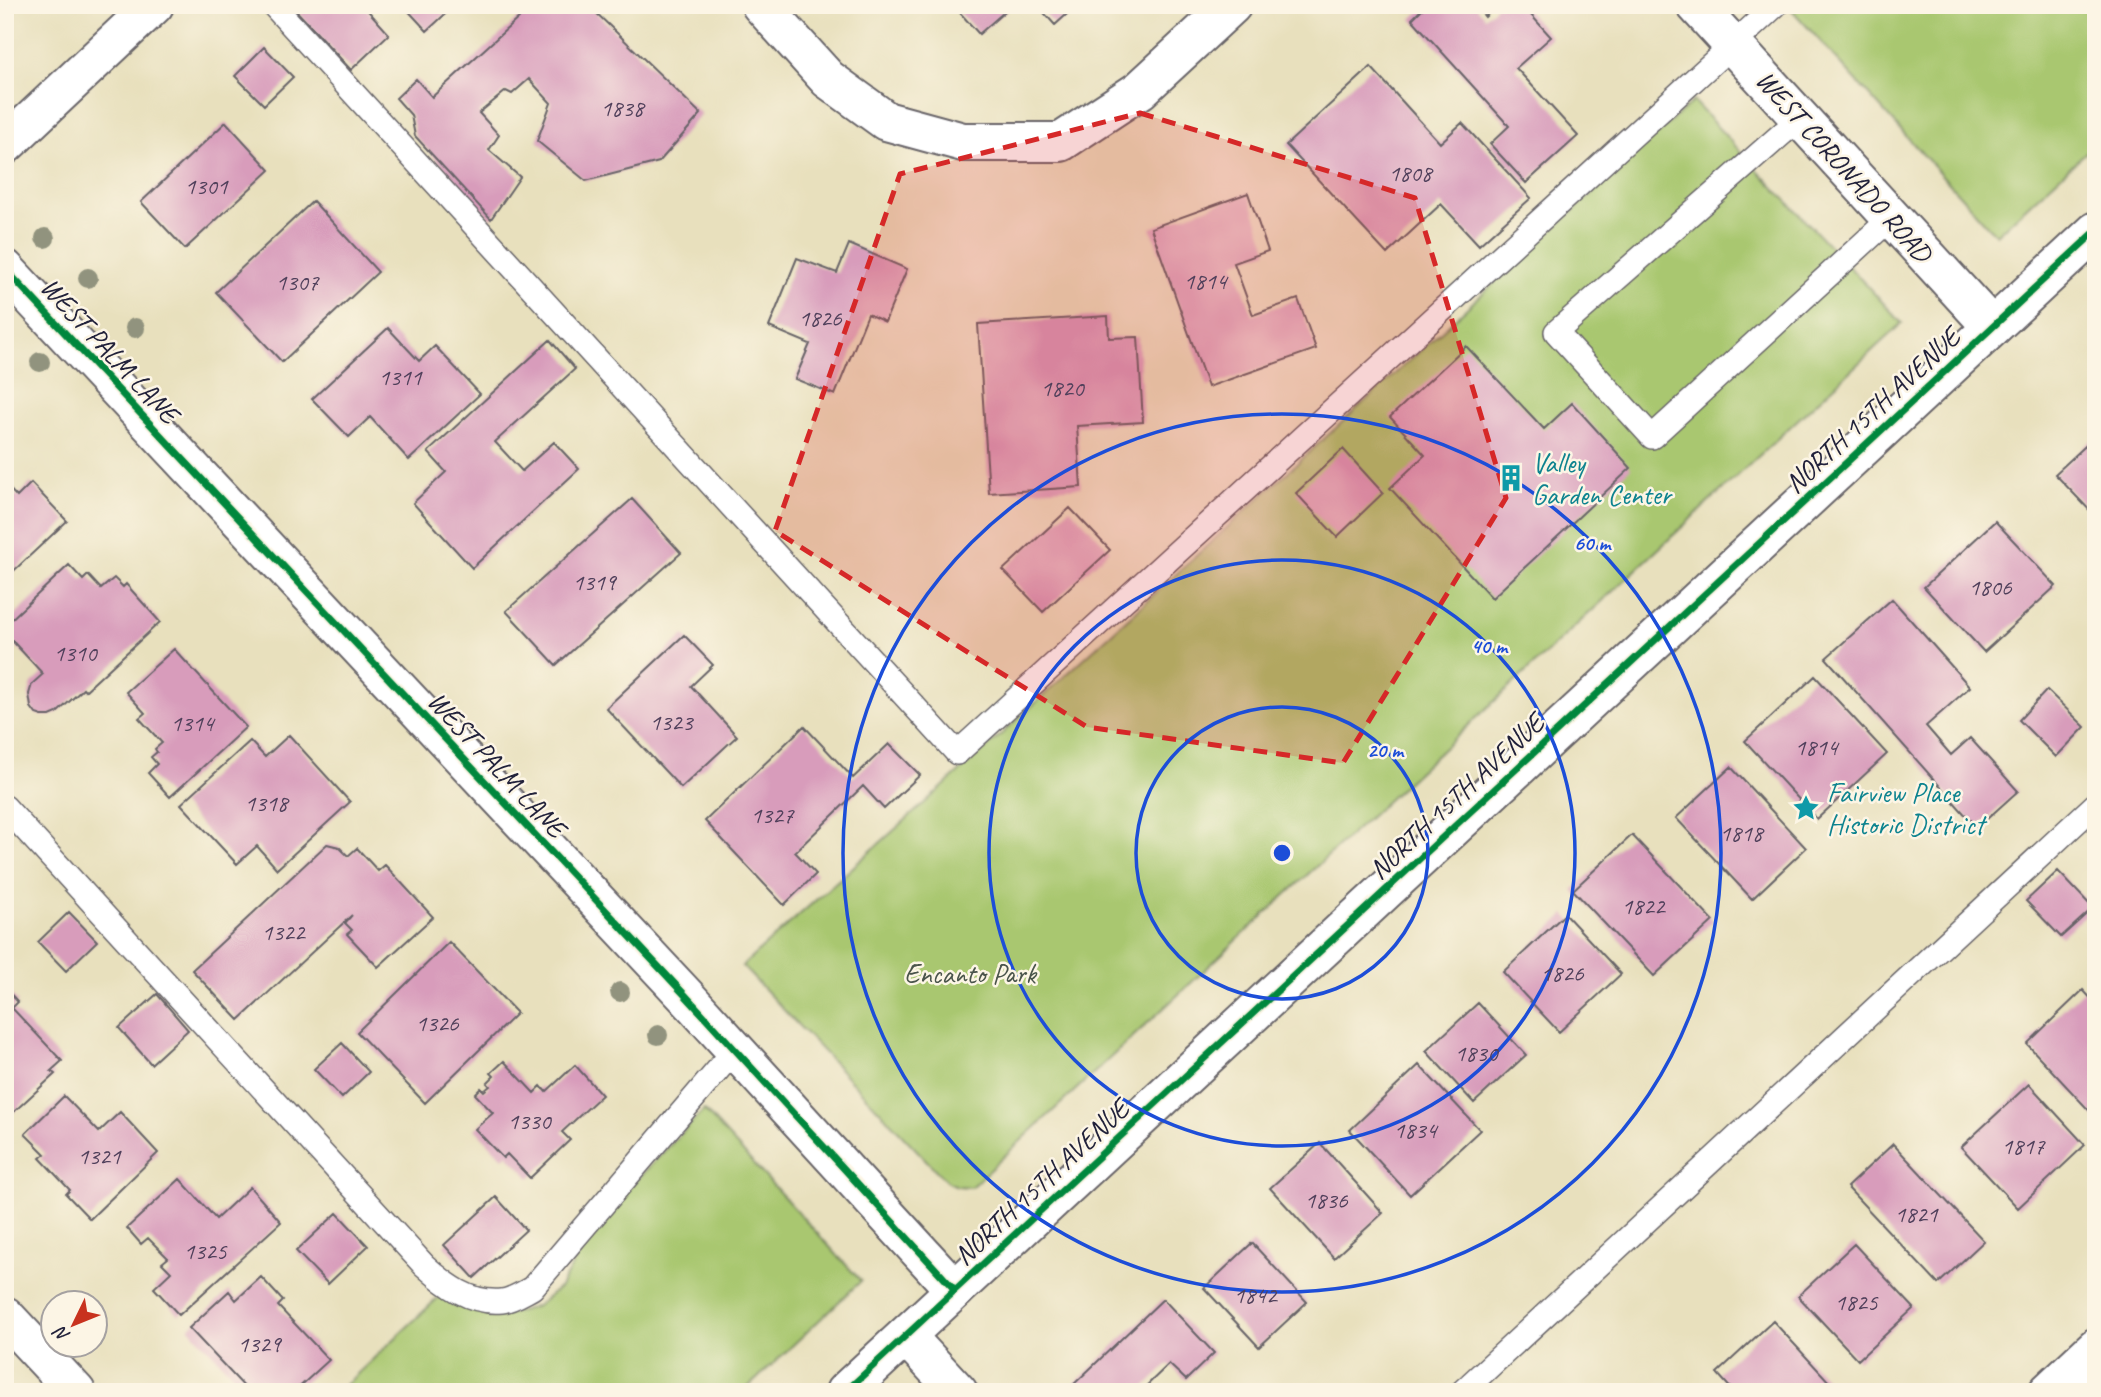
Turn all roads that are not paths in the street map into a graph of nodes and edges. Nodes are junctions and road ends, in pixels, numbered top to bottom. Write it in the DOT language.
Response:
graph roads {
  1 [pos="153,5"];
  2 [pos="272,5"];
  3 [pos="761,5"];
  4 [pos="1232,5"];
  5 [pos="1696,5"];
  6 [pos="1776,5"];
  7 [pos="1733,44"];
  8 [pos="1800,118"];
  9 [pos="5,145"];
  10 [pos="1892,217"];
  11 [pos="2096,231"];
  12 [pos="5,269"];
  13 [pos="1992,327"];
  14 [pos="2096,804"];
  15 [pos="5,807"];
  16 [pos="734,1051"];
  17 [pos="955,1290"];
  18 [pos="5,1316"];
  19 [pos="906,1336"];
  20 [pos="2096,1347"];
  21 [pos="76,1392"];
  22 [pos="845,1392"];
  23 [pos="958,1392"];
  24 [pos="1462,1392"];
  25 [pos="2048,1392"];
  1 -- 9 [label="street"];
  2 -- 7 [label="lane"];
  3 -- 4 [label="street"];
  5 -- 7 [label="street, WEST CORONADO ROAD"];
  6 -- 7 [label="lane"];
  7 -- 8 [label="street, WEST CORONADO ROAD"];
  8 -- 10 [label="street, WEST CORONADO ROAD"];
  8 -- 10 [label="lane"];
  10 -- 13 [label="street, WEST CORONADO ROAD"];
  11 -- 13 [label="street, NORTH 15TH AVENUE"];
  12 -- 16 [label="street, WEST PALM LANE"];
  13 -- 17 [label="street, NORTH 15TH AVENUE"];
  14 -- 24 [label="lane"];
  15 -- 16 [label="lane"];
  16 -- 17 [label="street, WEST PALM LANE"];
  17 -- 19 [label="street, NORTH 15TH AVENUE"];
  18 -- 21 [label="street"];
  19 -- 22 [label="street, NORTH 15TH AVENUE"];
  19 -- 23 [label="street"];
  20 -- 25 [label="street"];
}
